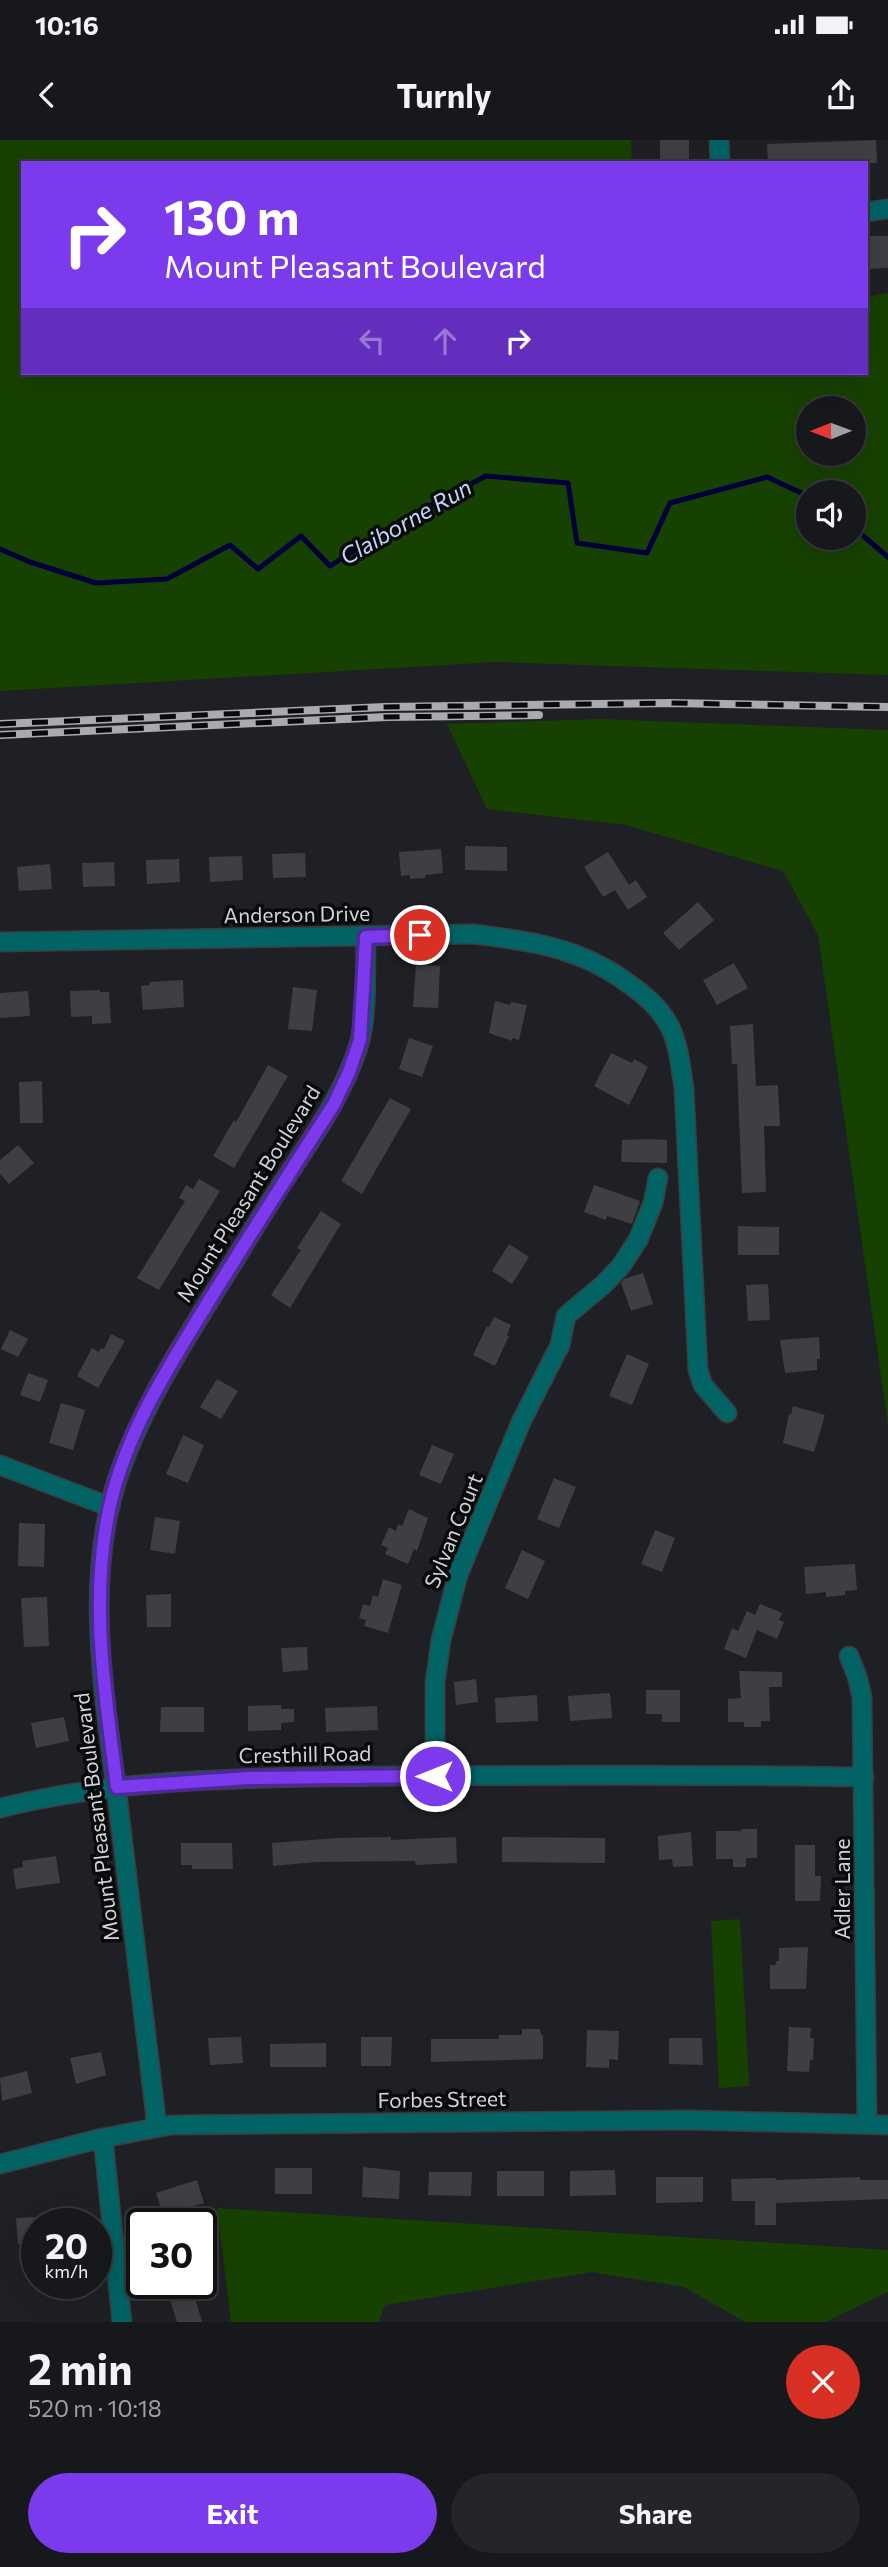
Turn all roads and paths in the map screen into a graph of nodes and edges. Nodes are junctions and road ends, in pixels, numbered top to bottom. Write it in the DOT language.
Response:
graph roads {
  1 [pos="719,140"];
  2 [pos="720,161"];
  3 [pos="888,209"];
  4 [pos="868,212"];
  5 [pos="366,937"];
  6 [pos="0,942"];
  7 [pos="657,1178"];
  8 [pos="727,1413"];
  9 [pos="0,1465"];
  10 [pos="110,1507"];
  11 [pos="849,1656"];
  12 [pos="435,1776"];
  13 [pos="864,1777"];
  14 [pos="117,1787"];
  15 [pos="0,1808"];
  16 [pos="867,2124"];
  17 [pos="888,2125"];
  18 [pos="158,2127"];
  19 [pos="103,2138"];
  20 [pos="0,2164"];
  21 [pos="122,2322"];
  1 -- 2 [label="street"];
  3 -- 4 [label="street"];
  5 -- 6 [label="street, Anderson Drive"];
  5 -- 8 [label="street, Anderson Drive"];
  5 -- 10 [label="street, Mount Pleasant Boulevard"];
  7 -- 12 [label="street, Sylvan Court"];
  9 -- 10 [label="street"];
  10 -- 14 [label="street, Mount Pleasant Boulevard"];
  11 -- 13 [label="street, Adler Lane"];
  12 -- 13 [label="street, Cresthill Road"];
  12 -- 14 [label="street, Cresthill Road"];
  13 -- 16 [label="street, Adler Lane"];
  14 -- 15 [label="street, Cresthill Road"];
  14 -- 18 [label="street, Mount Pleasant Boulevard"];
  16 -- 17 [label="street, Forbes Street"];
  16 -- 18 [label="street, Forbes Street"];
  18 -- 19 [label="street, Forbes Street"];
  19 -- 20 [label="street, Forbes Street"];
  19 -- 21 [label="street"];
}
